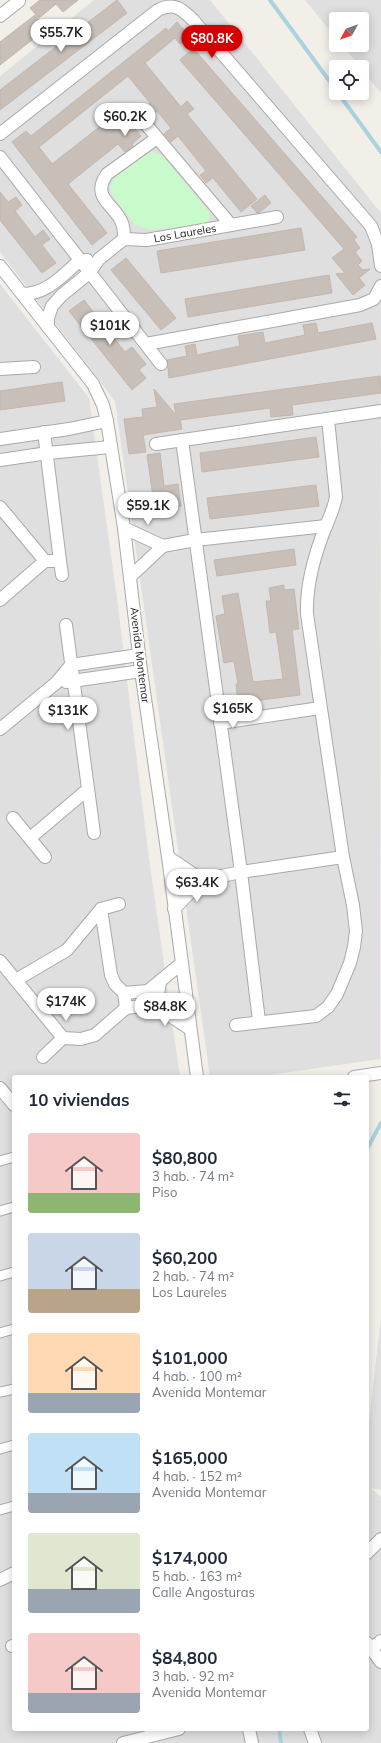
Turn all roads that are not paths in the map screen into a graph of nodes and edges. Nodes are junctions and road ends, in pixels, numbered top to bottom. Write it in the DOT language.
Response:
graph roads {
  1 [pos="19,1"];
  2 [pos="0,16"];
  3 [pos="138,115"];
  4 [pos="0,134"];
  5 [pos="157,138"];
  6 [pos="0,157"];
  7 [pos="277,217"];
  8 [pos="231,225"];
  9 [pos="124,239"];
  10 [pos="99,259"];
  11 [pos="79,261"];
  12 [pos="0,266"];
  13 [pos="381,266"];
  14 [pos="89,273"];
  15 [pos="381,286"];
  16 [pos="23,294"];
  17 [pos="48,327"];
  18 [pos="146,344"];
  19 [pos="161,364"];
  20 [pos="34,367"];
  21 [pos="0,370"];
  22 [pos="381,411"];
  23 [pos="328,420"];
  24 [pos="107,421"];
  25 [pos="44,432"];
  26 [pos="0,439"];
  27 [pos="182,440"];
  28 [pos="156,444"];
  29 [pos="110,447"];
  30 [pos="48,453"];
  31 [pos="0,460"];
  32 [pos="0,507"];
  33 [pos="326,526"];
  34 [pos="124,528"];
  35 [pos="195,540"];
  36 [pos="163,546"];
  37 [pos="60,560"];
  38 [pos="45,561"];
  39 [pos="62,575"];
  40 [pos="130,577"];
  41 [pos="0,600"];
  42 [pos="66,625"];
  43 [pos="139,655"];
  44 [pos="71,665"];
  45 [pos="141,671"];
  46 [pos="73,681"];
  47 [pos="56,683"];
  48 [pos="320,708"];
  49 [pos="220,722"];
  50 [pos="0,729"];
  51 [pos="87,790"];
  52 [pos="13,818"];
  53 [pos="94,833"];
  54 [pos="30,838"];
  55 [pos="45,857"];
  56 [pos="168,857"];
  57 [pos="343,857"];
  58 [pos="240,872"];
  59 [pos="202,880"];
  60 [pos="119,904"];
  61 [pos="101,909"];
  62 [pos="174,909"];
  63 [pos="0,961"];
  64 [pos="182,963"];
  65 [pos="16,980"];
  66 [pos="160,981"];
  67 [pos="124,993"];
  68 [pos="126,1008"];
  69 [pos="163,1011"];
  70 [pos="259,1021"];
  71 [pos="236,1025"];
  72 [pos="190,1029"];
  73 [pos="63,1038"];
  74 [pos="43,1057"];
  75 [pos="381,1073"];
  76 [pos="197,1075"];
  77 [pos="368,1075"];
  78 [pos="2,1094"];
  79 [pos="12,1103"];
  80 [pos="12,1158"];
  81 [pos="0,1161"];
  82 [pos="12,1208"];
  83 [pos="0,1211"];
  84 [pos="12,1273"];
  85 [pos="0,1276"];
  86 [pos="12,1330"];
  87 [pos="0,1333"];
  88 [pos="12,1389"];
  89 [pos="0,1392"];
  90 [pos="12,1446"];
  91 [pos="0,1449"];
  92 [pos="12,1507"];
  93 [pos="0,1510"];
  94 [pos="381,1539"];
  95 [pos="369,1551"];
  96 [pos="12,1574"];
  97 [pos="0,1580"];
  98 [pos="381,1641"];
  99 [pos="369,1646"];
  100 [pos="381,1662"];
  101 [pos="171,1731"];
  102 [pos="249,1731"];
  103 [pos="311,1731"];
  104 [pos="123,1743"];
  105 [pos="252,1743"];
  106 [pos="315,1743"];
  1 -- 2 [label="street"];
  3 -- 5 [label="street"];
  4 -- 13 [label="street"];
  5 -- 8 [label="street"];
  5 -- 9 [label="street"];
  6 -- 11 [label="street"];
  7 -- 8 [label="street, Los Laureles"];
  8 -- 9 [label="street, Los Laureles"];
  9 -- 10 [label="street"];
  10 -- 11 [label="street"];
  10 -- 14 [label="street"];
  11 -- 14 [label="street"];
  11 -- 16 [label="street"];
  12 -- 16 [label="street, Avenida Montemar"];
  14 -- 17 [label="street"];
  14 -- 18 [label="street"];
  15 -- 18 [label="street"];
  16 -- 17 [label="street, Avenida Montemar"];
  17 -- 24 [label="street, Avenida Montemar"];
  18 -- 19 [label="street"];
  20 -- 21 [label="street"];
  22 -- 23 [label="street"];
  23 -- 27 [label="street"];
  23 -- 33 [label="street"];
  24 -- 25 [label="street"];
  24 -- 29 [label="street, Avenida Montemar"];
  25 -- 26 [label="street"];
  25 -- 30 [label="street"];
  27 -- 28 [label="street"];
  27 -- 35 [label="street"];
  29 -- 30 [label="street"];
  29 -- 34 [label="street, Avenida Montemar"];
  30 -- 31 [label="street"];
  30 -- 37 [label="street"];
  32 -- 38 [label="street"];
  33 -- 35 [label="street"];
  33 -- 48 [label="street"];
  34 -- 36 [label="street"];
  34 -- 40 [label="street, Avenida Montemar"];
  35 -- 36 [label="street"];
  35 -- 49 [label="street"];
  36 -- 40 [label="street"];
  37 -- 38 [label="street"];
  37 -- 39 [label="street"];
  38 -- 41 [label="street"];
  40 -- 43 [label="street, Avenida Montemar"];
  42 -- 44 [label="street"];
  43 -- 44 [label="street"];
  43 -- 45 [label="street, Avenida Montemar"];
  44 -- 46 [label="street"];
  44 -- 47 [label="street"];
  45 -- 46 [label="street"];
  45 -- 56 [label="street, Avenida Montemar"];
  46 -- 47 [label="street"];
  46 -- 51 [label="street"];
  47 -- 50 [label="street"];
  48 -- 49 [label="street"];
  48 -- 57 [label="street"];
  49 -- 58 [label="street"];
  51 -- 53 [label="street"];
  51 -- 54 [label="street"];
  52 -- 54 [label="street"];
  54 -- 55 [label="street"];
  56 -- 59 [label="street"];
  56 -- 62 [label="street, Avenida Montemar"];
  57 -- 58 [label="street"];
  57 -- 70 [label="street"];
  58 -- 59 [label="street"];
  58 -- 70 [label="street"];
  59 -- 62 [label="street"];
  60 -- 61 [label="street"];
  61 -- 65 [label="street"];
  61 -- 67 [label="street"];
  62 -- 64 [label="street, Avenida Montemar"];
  63 -- 65 [label="street"];
  64 -- 66 [label="street"];
  64 -- 72 [label="street, Avenida Montemar"];
  65 -- 73 [label="street"];
  66 -- 67 [label="street"];
  66 -- 69 [label="street"];
  67 -- 68 [label="street"];
  68 -- 69 [label="street"];
  68 -- 73 [label="street"];
  69 -- 72 [label="street"];
  70 -- 71 [label="street"];
  72 -- 76 [label="street, Avenida Montemar"];
  73 -- 74 [label="street"];
  75 -- 77 [label="street"];
  78 -- 79 [label="street"];
  80 -- 81 [label="street"];
  82 -- 83 [label="street"];
  84 -- 85 [label="street"];
  86 -- 87 [label="street"];
  88 -- 89 [label="street"];
  90 -- 91 [label="street"];
  92 -- 93 [label="street"];
  94 -- 95 [label="street"];
  96 -- 97 [label="street"];
  98 -- 99 [label="street"];
  99 -- 100 [label="street"];
  101 -- 104 [label="street"];
  102 -- 105 [label="street"];
  103 -- 106 [label="street"];
}
